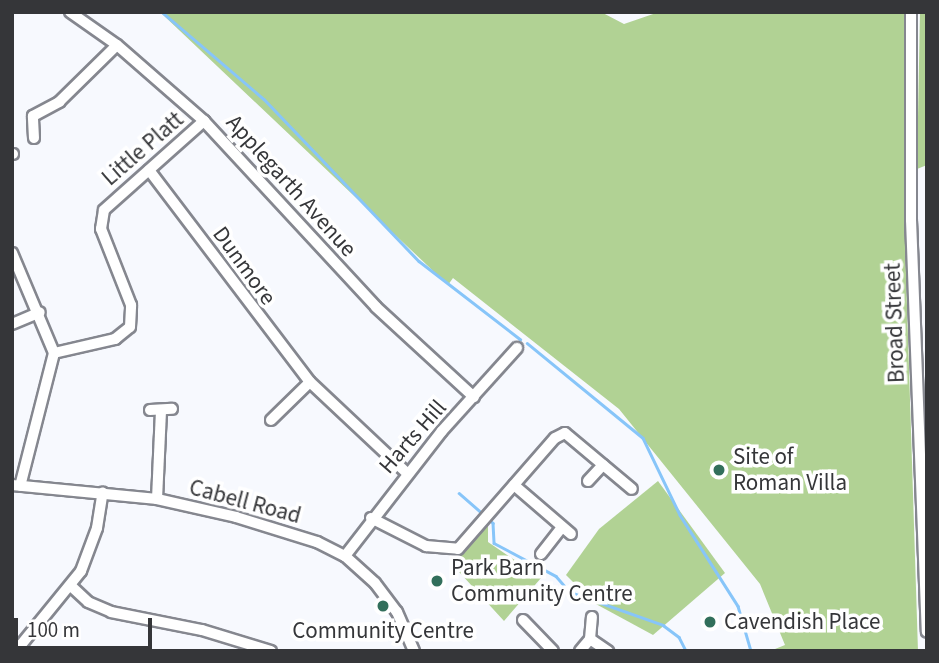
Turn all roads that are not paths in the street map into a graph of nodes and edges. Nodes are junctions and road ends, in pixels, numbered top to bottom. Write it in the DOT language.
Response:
graph roads {
  1 [pos="70,12"];
  2 [pos="911,12"];
  3 [pos="117,45"];
  4 [pos="24,108"];
  5 [pos="33,116"];
  6 [pos="204,121"];
  7 [pos="34,138"];
  8 [pos="149,170"];
  9 [pos="12,253"];
  10 [pos="40,312"];
  11 [pos="12,324"];
  12 [pos="517,348"];
  13 [pos="54,353"];
  14 [pos="310,382"];
  15 [pos="474,397"];
  16 [pos="172,409"];
  17 [pos="269,422"];
  18 [pos="603,465"];
  19 [pos="407,473"];
  20 [pos="588,481"];
  21 [pos="514,485"];
  22 [pos="16,486"];
  23 [pos="632,489"];
  24 [pos="103,492"];
  25 [pos="157,499"];
  26 [pos="371,517"];
  27 [pos="562,527"];
  28 [pos="570,534"];
  29 [pos="541,554"];
  30 [pos="345,556"];
  31 [pos="71,586"];
  32 [pos="592,617"];
  33 [pos="523,620"];
  34 [pos="927,632"];
  35 [pos="590,639"];
  36 [pos="16,651"];
  37 [pos="271,651"];
  38 [pos="414,651"];
  39 [pos="553,651"];
  40 [pos="580,651"];
  41 [pos="608,651"];
  1 -- 3 [label="street, Applegarth Avenue"];
  2 -- 34 [label="street, Broad Street"];
  3 -- 5 [label="street"];
  3 -- 6 [label="street, Applegarth Avenue"];
  4 -- 5 [label="street"];
  5 -- 7 [label="street"];
  6 -- 8 [label="street, Little Platt"];
  6 -- 15 [label="street, Applegarth Avenue"];
  8 -- 13 [label="street, Little Platt"];
  8 -- 14 [label="street, Dunmore"];
  9 -- 10 [label="street"];
  10 -- 11 [label="street"];
  10 -- 13 [label="street"];
  12 -- 15 [label="street, Harts Hill"];
  13 -- 22 [label="street"];
  14 -- 17 [label="street"];
  14 -- 19 [label="street, Dunmore"];
  15 -- 19 [label="street, Harts Hill"];
  16 -- 25 [label="street"];
  18 -- 20 [label="street"];
  18 -- 21 [label="street"];
  18 -- 23 [label="street"];
  19 -- 26 [label="street, Harts Hill"];
  21 -- 26 [label="street"];
  21 -- 27 [label="street"];
  22 -- 24 [label="street, Cabell Road"];
  24 -- 25 [label="street, Cabell Road"];
  24 -- 31 [label="street"];
  25 -- 30 [label="street, Cabell Road"];
  26 -- 30 [label="street, Harts Hill"];
  27 -- 28 [label="street"];
  27 -- 29 [label="street"];
  30 -- 38 [label="street, Cabell Road"];
  31 -- 36 [label="street"];
  31 -- 37 [label="street"];
  32 -- 35 [label="street"];
  33 -- 39 [label="street"];
  35 -- 40 [label="street"];
  35 -- 41 [label="street"];
}
